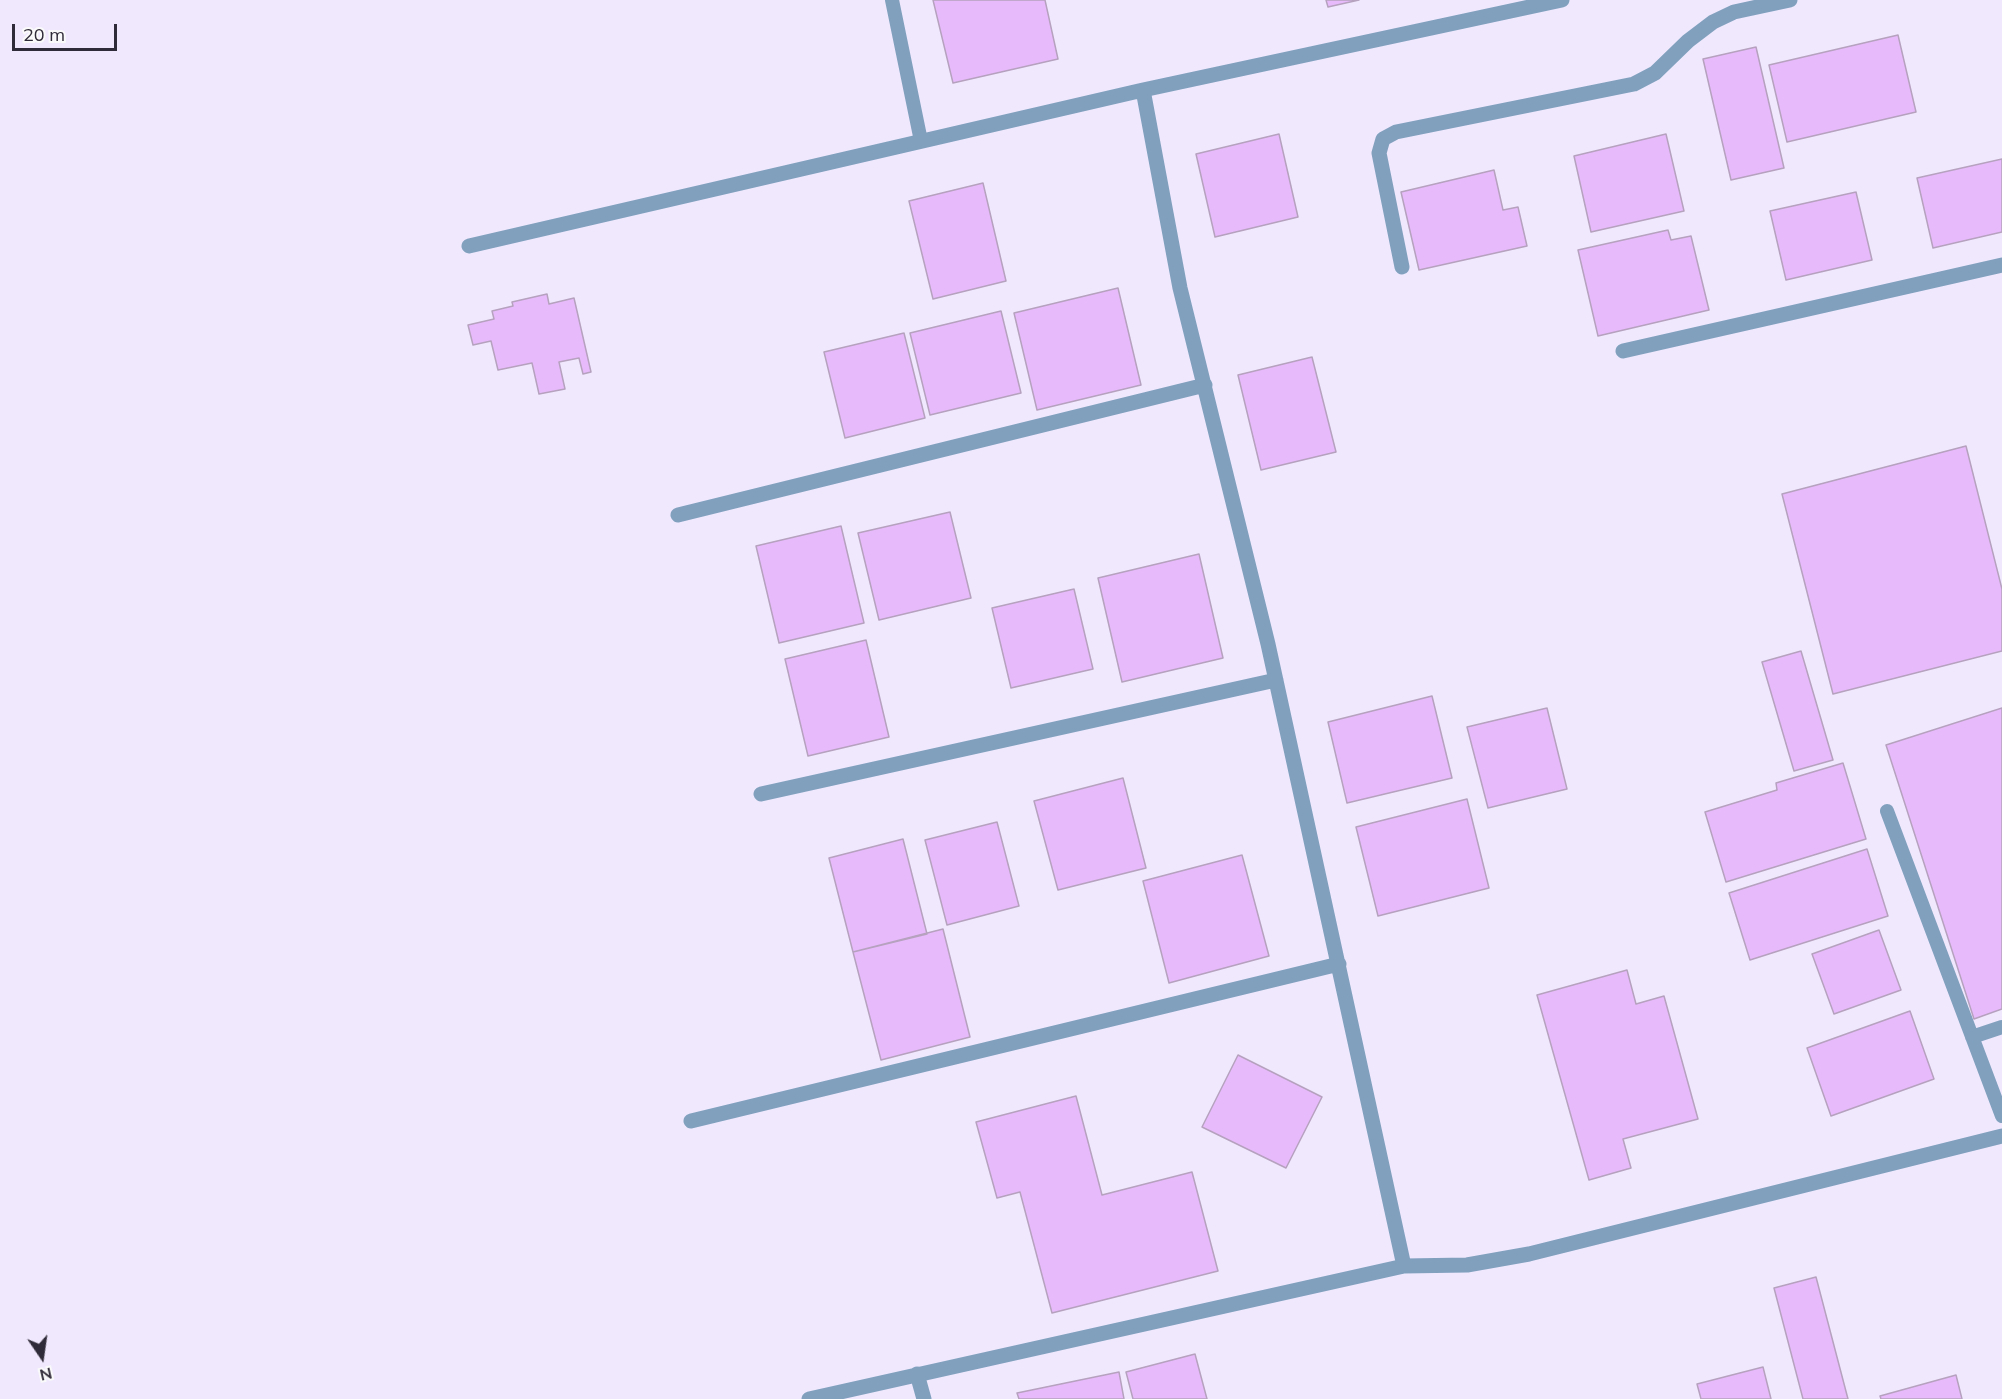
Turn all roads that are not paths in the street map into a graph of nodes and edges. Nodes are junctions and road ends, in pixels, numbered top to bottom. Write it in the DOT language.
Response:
graph roads {
  1 [pos="892,0"];
  2 [pos="1562,0"];
  3 [pos="1790,0"];
  4 [pos="1143,90"];
  5 [pos="921,141"];
  6 [pos="469,246"];
  7 [pos="2002,265"];
  8 [pos="1402,267"];
  9 [pos="1623,351"];
  10 [pos="1205,385"];
  11 [pos="678,515"];
  12 [pos="1276,680"];
  13 [pos="761,794"];
  14 [pos="1887,811"];
  15 [pos="1339,964"];
  16 [pos="2002,1027"];
  17 [pos="1972,1037"];
  18 [pos="2002,1116"];
  19 [pos="691,1121"];
  20 [pos="2002,1136"];
  21 [pos="1404,1266"];
  22 [pos="917,1374"];
  23 [pos="809,1399"];
  24 [pos="924,1399"];
  1 -- 5 [label="lane"];
  2 -- 4 [label="street"];
  3 -- 8 [label="street"];
  4 -- 5 [label="street"];
  4 -- 10 [label="street"];
  5 -- 6 [label="street"];
  7 -- 9 [label="street"];
  10 -- 11 [label="street"];
  10 -- 12 [label="street"];
  12 -- 13 [label="street"];
  12 -- 15 [label="street"];
  14 -- 17 [label="lane"];
  15 -- 19 [label="street"];
  15 -- 21 [label="street"];
  16 -- 17 [label="lane"];
  17 -- 18 [label="lane"];
  20 -- 21 [label="street"];
  21 -- 22 [label="street"];
  22 -- 23 [label="street"];
  22 -- 24 [label="street"];
}
